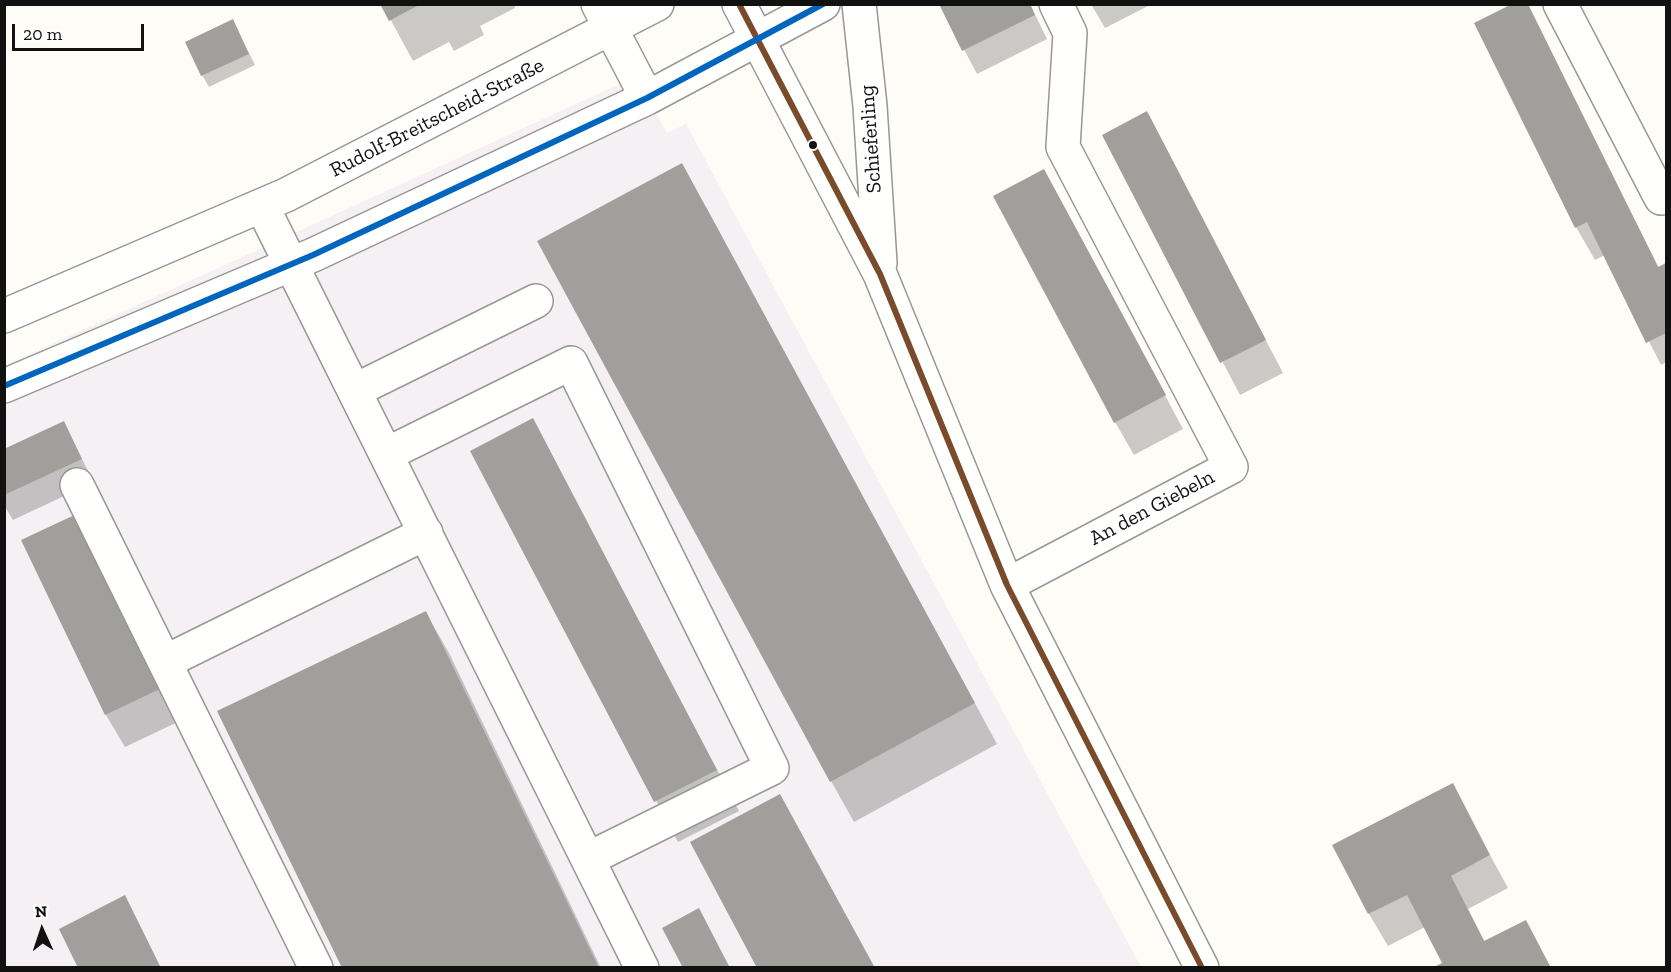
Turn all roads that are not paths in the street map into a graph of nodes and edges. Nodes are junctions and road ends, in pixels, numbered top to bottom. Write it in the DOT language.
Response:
graph roads {
  1 [pos="657,4"];
  2 [pos="739,4"];
  3 [pos="823,4"];
  4 [pos="859,4"];
  5 [pos="1056,4"];
  6 [pos="1560,4"];
  7 [pos="604,17"];
  8 [pos="757,41"];
  9 [pos="647,98"];
  10 [pos="1666,195"];
  11 [pos="262,206"];
  12 [pos="292,263"];
  13 [pos="880,274"];
  14 [pos="536,301"];
  15 [pos="4,316"];
  16 [pos="4,386"];
  17 [pos="356,390"];
  18 [pos="387,454"];
  19 [pos="76,485"];
  20 [pos="426,533"];
  21 [pos="1007,585"];
  22 [pos="165,662"];
  23 [pos="588,859"];
  24 [pos="316,968"];
  25 [pos="642,968"];
  26 [pos="1202,968"];
  1 -- 7 [label="street, Rudolf-Breitscheid-Straße"];
  2 -- 8 [label="street, Schieferling"];
  3 -- 8 [label="street"];
  4 -- 13 [label="street, Schieferling"];
  5 -- 21 [label="street, An den Giebeln"];
  6 -- 10 [label="street"];
  7 -- 9 [label="street"];
  7 -- 11 [label="street, Rudolf-Breitscheid-Straße"];
  8 -- 9 [label="street"];
  8 -- 13 [label="street, Schieferling"];
  9 -- 12 [label="street"];
  11 -- 12 [label="street"];
  11 -- 15 [label="street, Rudolf-Breitscheid-Straße"];
  12 -- 16 [label="street"];
  12 -- 17 [label="street"];
  13 -- 21 [label="street, Schieferling"];
  14 -- 17 [label="street"];
  17 -- 18 [label="street"];
  18 -- 20 [label="street"];
  18 -- 23 [label="street"];
  19 -- 22 [label="street"];
  20 -- 22 [label="street"];
  20 -- 23 [label="street"];
  21 -- 26 [label="street, Schieferling"];
  22 -- 24 [label="street"];
  23 -- 25 [label="street"];
}
